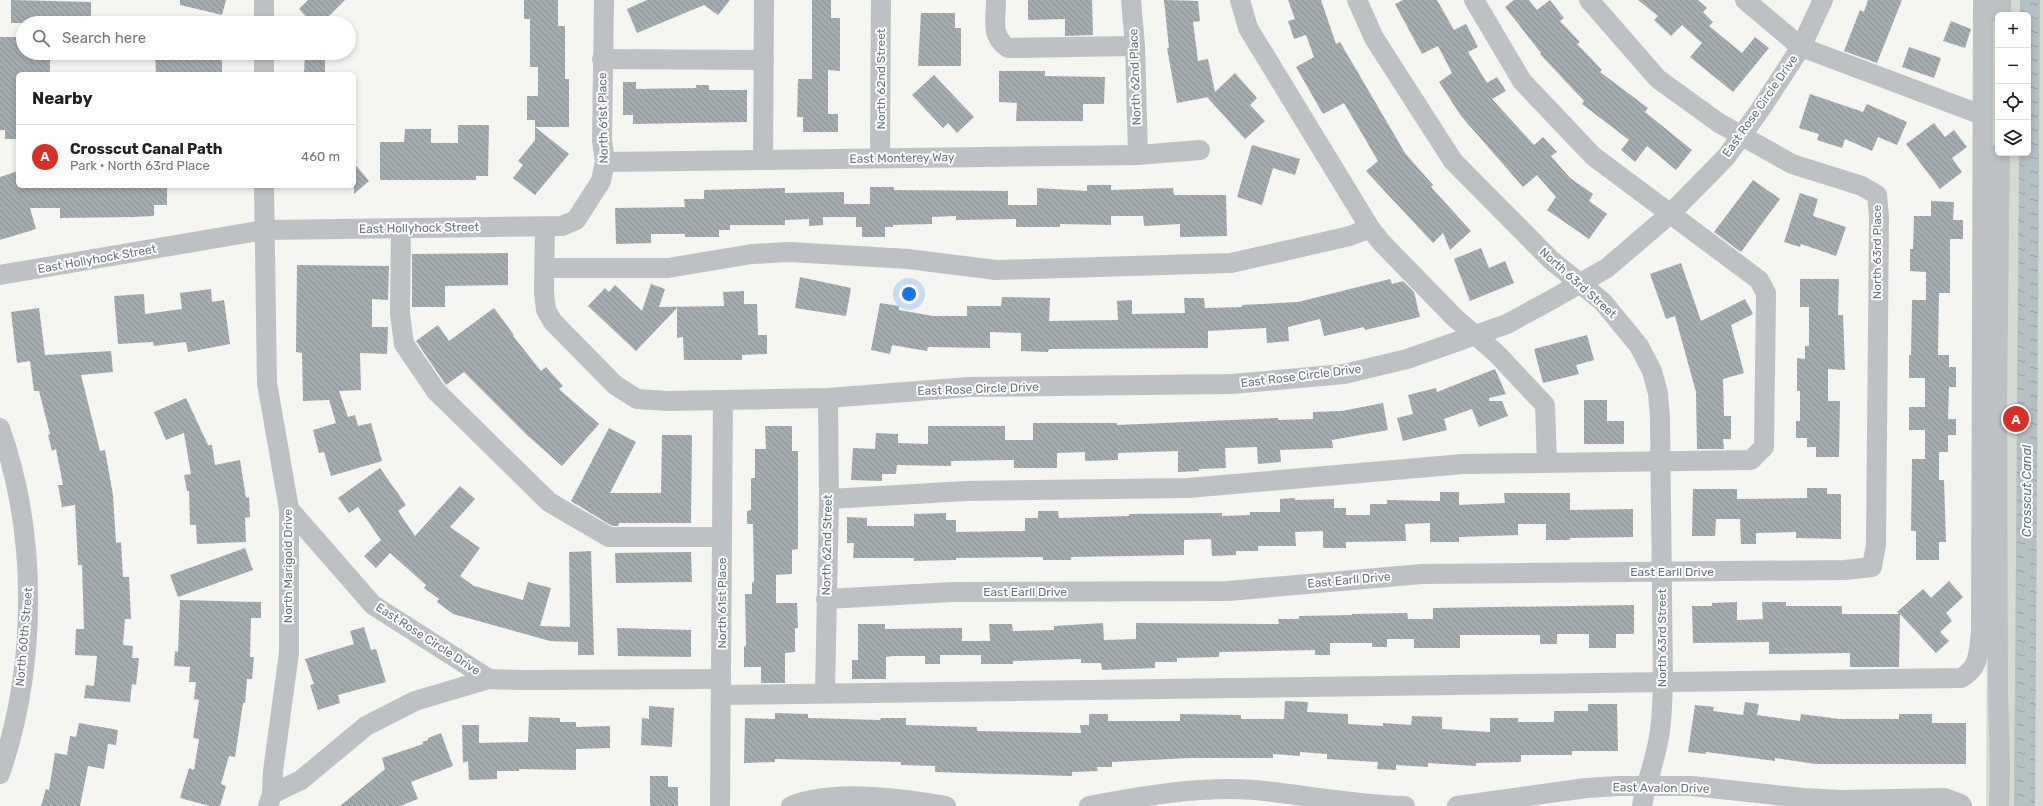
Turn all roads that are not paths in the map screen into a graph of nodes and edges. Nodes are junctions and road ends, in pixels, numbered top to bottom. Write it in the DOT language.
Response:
graph roads {
  1 [pos="264,0"];
  2 [pos="604,0"];
  3 [pos="764,0"];
  4 [pos="881,0"];
  5 [pos="996,0"];
  6 [pos="1131,0"];
  7 [pos="1240,0"];
  8 [pos="1357,0"];
  9 [pos="1474,0"];
  10 [pos="1588,0"];
  11 [pos="1745,0"];
  12 [pos="1823,0"];
  13 [pos="1983,0"];
  14 [pos="2001,0"];
  15 [pos="2001,12"];
  16 [pos="264,16"];
  17 [pos="1135,46"];
  18 [pos="1801,47"];
  19 [pos="264,60"];
  20 [pos="602,60"];
  21 [pos="764,60"];
  22 [pos="264,72"];
  23 [pos="1982,115"];
  24 [pos="1742,135"];
  25 [pos="1200,150"];
  26 [pos="1138,154"];
  27 [pos="2000,156"];
  28 [pos="880,158"];
  29 [pos="763,159"];
  30 [pos="605,162"];
  31 [pos="264,188"];
  32 [pos="1670,214"];
  33 [pos="545,227"];
  34 [pos="1370,228"];
  35 [pos="401,229"];
  36 [pos="264,230"];
  37 [pos="545,268"];
  38 [pos="0,275"];
  39 [pos="1580,283"];
  40 [pos="1475,336"];
  41 [pos="828,398"];
  42 [pos="723,401"];
  43 [pos="0,428"];
  44 [pos="1547,462"];
  45 [pos="1661,462"];
  46 [pos="829,499"];
  47 [pos="289,509"];
  48 [pos="722,537"];
  49 [pos="1872,567"];
  50 [pos="1662,572"];
  51 [pos="826,599"];
  52 [pos="489,679"];
  53 [pos="1663,682"];
  54 [pos="721,687"];
  55 [pos="825,692"];
  56 [pos="0,774"];
  57 [pos="1646,786"];
  58 [pos="1221,798"];
  59 [pos="270,800"];
  60 [pos="832,802"];
  61 [pos="1961,805"];
  62 [pos="720,806"];
  63 [pos="791,806"];
  64 [pos="946,806"];
  65 [pos="1089,806"];
  66 [pos="1405,806"];
  67 [pos="1457,806"];
  68 [pos="1642,806"];
  69 [pos="1999,806"];
  1 -- 16 [label="street"];
  2 -- 20 [label="street, North 61st Place"];
  3 -- 21 [label="street"];
  4 -- 28 [label="street, North 62nd Street"];
  5 -- 17 [label="street"];
  6 -- 17 [label="street, North 62nd Place"];
  7 -- 34 [label="street"];
  8 -- 39 [label="street, North 63rd Street"];
  9 -- 32 [label="street"];
  10 -- 24 [label="street, North 63rd Place"];
  11 -- 18 [label="street"];
  12 -- 18 [label="street, East Rose Circle Drive"];
  13 -- 23 [label="street, East Rose Circle Drive"];
  14 -- 15 [label="street"];
  17 -- 26 [label="street, North 62nd Place"];
  18 -- 23 [label="street"];
  18 -- 24 [label="street, East Rose Circle Drive"];
  19 -- 22 [label="street"];
  20 -- 21 [label="street"];
  20 -- 30 [label="street, North 61st Place"];
  21 -- 29 [label="street"];
  23 -- 53 [label="street, East Rose Circle Drive"];
  24 -- 32 [label="street, East Rose Circle Drive"];
  24 -- 49 [label="street, North 63rd Place"];
  25 -- 26 [label="street, East Monterey Way"];
  26 -- 28 [label="street, East Monterey Way"];
  27 -- 69 [label="street"];
  28 -- 29 [label="street, East Monterey Way"];
  29 -- 30 [label="street, East Monterey Way"];
  30 -- 33 [label="street, North 61st Place"];
  31 -- 36 [label="street, North Marigold Drive"];
  32 -- 39 [label="street, East Rose Circle Drive"];
  32 -- 45 [label="street"];
  33 -- 35 [label="street, East Hollyhock Street"];
  33 -- 37 [label="street"];
  34 -- 37 [label="street"];
  34 -- 40 [label="street"];
  35 -- 36 [label="street, East Hollyhock Street"];
  35 -- 48 [label="street"];
  36 -- 38 [label="street, East Hollyhock Street"];
  36 -- 47 [label="street, North Marigold Drive"];
  37 -- 42 [label="street"];
  39 -- 40 [label="street, East Rose Circle Drive"];
  39 -- 45 [label="street, North 63rd Street"];
  40 -- 41 [label="street, East Rose Circle Drive"];
  40 -- 44 [label="street"];
  41 -- 42 [label="street, East Rose Circle Drive"];
  41 -- 46 [label="street, North 62nd Street"];
  42 -- 48 [label="street, North 61st Place"];
  43 -- 56 [label="street, North 60th Street"];
  44 -- 45 [label="street"];
  44 -- 46 [label="street"];
  45 -- 50 [label="street, North 63rd Street"];
  46 -- 51 [label="street, North 62nd Street"];
  47 -- 52 [label="street, East Rose Circle Drive"];
  47 -- 59 [label="street, North Marigold Drive"];
  48 -- 54 [label="street, North 61st Place"];
  49 -- 50 [label="street, East Earll Drive"];
  50 -- 51 [label="street, East Earll Drive"];
  50 -- 53 [label="street, North 63rd Street"];
  51 -- 55 [label="street, North 62nd Street"];
  52 -- 54 [label="street, East Rose Circle Drive"];
  52 -- 59 [label="street, East Rose Circle Drive"];
  53 -- 55 [label="street, East Rose Circle Drive"];
  53 -- 57 [label="street, North 63rd Street"];
  54 -- 55 [label="street, East Rose Circle Drive"];
  54 -- 62 [label="street, North 61st Place"];
  57 -- 61 [label="street, East Avalon Drive"];
  57 -- 67 [label="street, East Avalon Drive"];
  57 -- 68 [label="street, North 63rd Street"];
  58 -- 65 [label="street"];
  58 -- 66 [label="street"];
  60 -- 63 [label="street"];
  60 -- 64 [label="street"];
}
